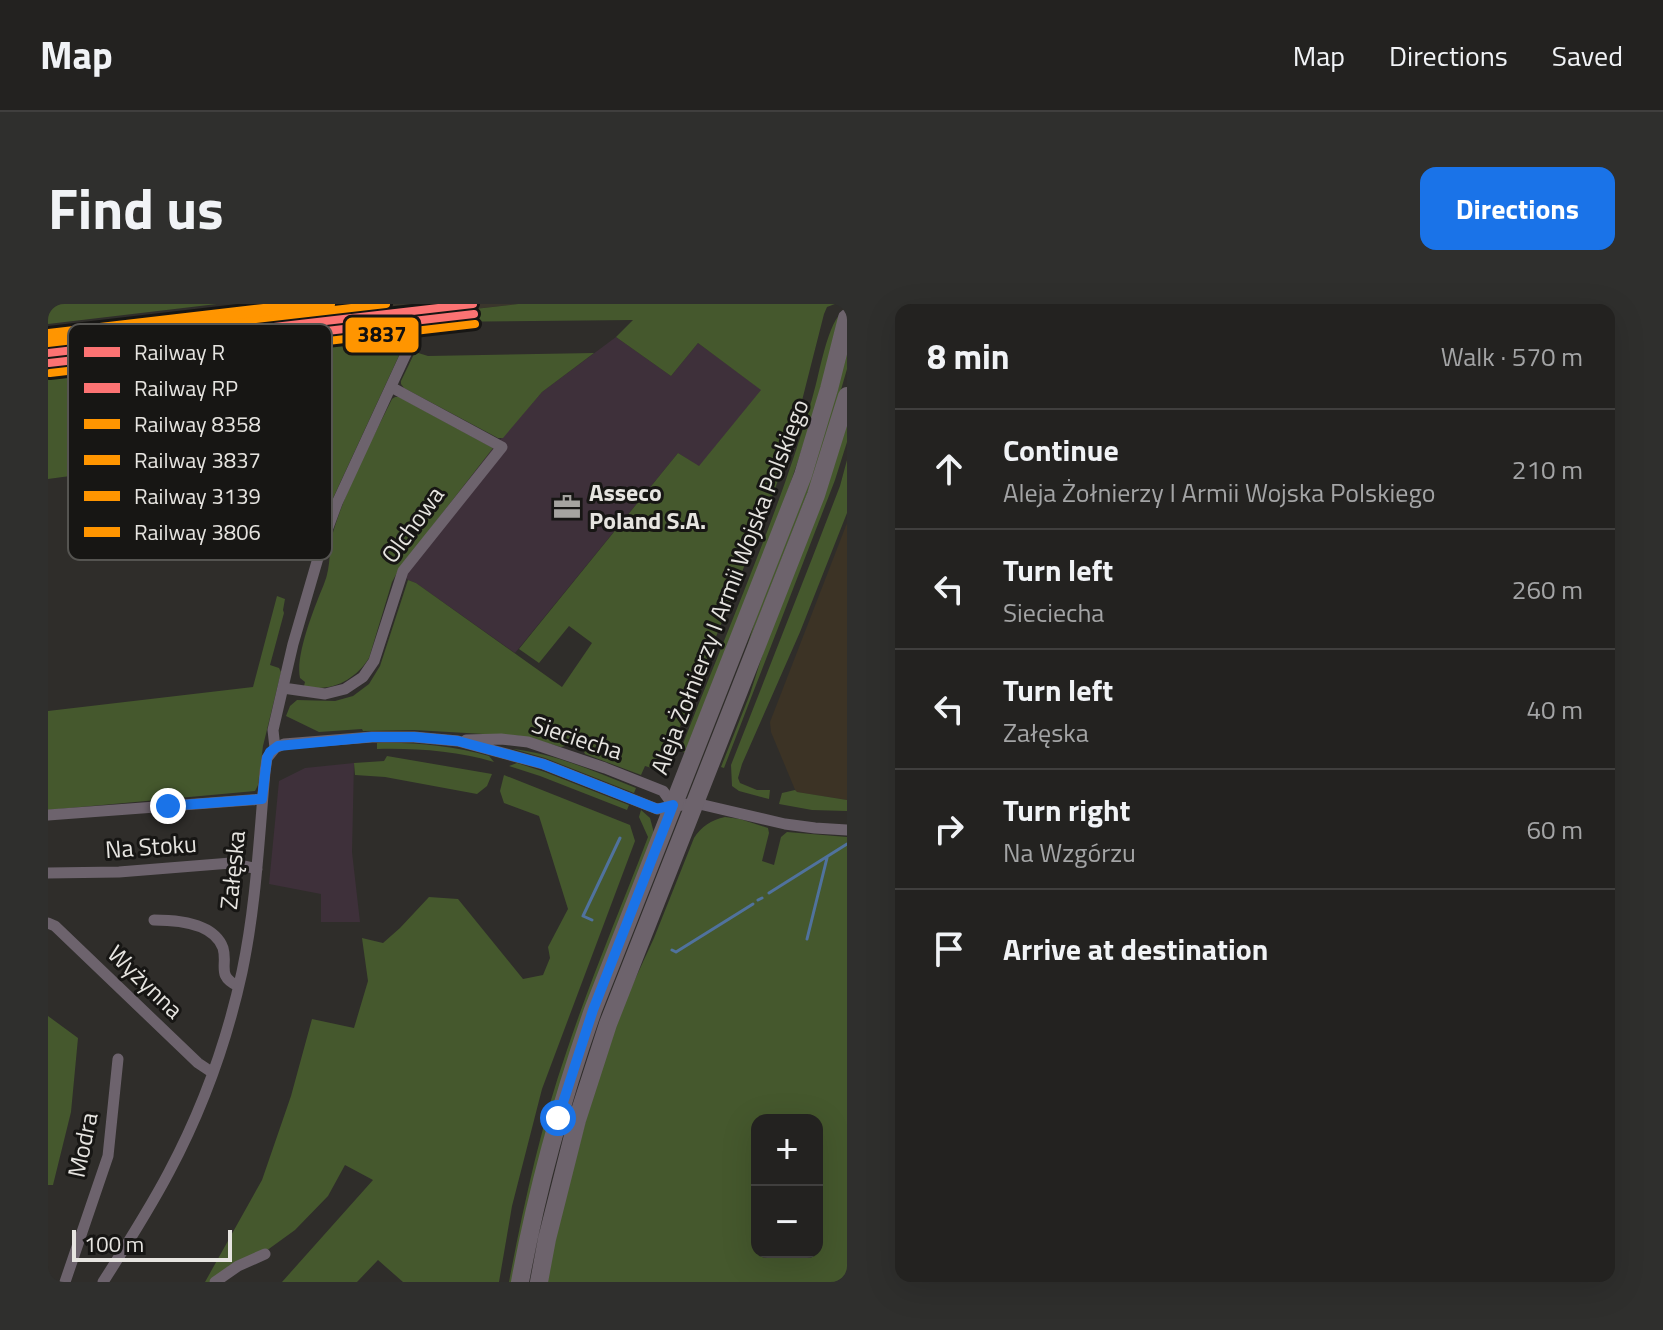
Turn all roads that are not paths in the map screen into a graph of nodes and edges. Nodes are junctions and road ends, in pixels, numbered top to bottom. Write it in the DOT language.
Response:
graph roads {
  1 [pos="423,317"];
  2 [pos="847,318"];
  3 [pos="391,387"];
  4 [pos="847,396"];
  5 [pos="332,518"];
  6 [pos="318,560"];
  7 [pos="283,688"];
  8 [pos="458,741"];
  9 [pos="275,748"];
  10 [pos="262,799"];
  11 [pos="695,803"];
  12 [pos="673,805"];
  13 [pos="48,815"];
  14 [pos="847,830"];
  15 [pos="257,869"];
  16 [pos="48,873"];
  17 [pos="154,920"];
  18 [pos="48,923"];
  19 [pos="238,986"];
  20 [pos="118,1059"];
  21 [pos="213,1073"];
  22 [pos="265,1254"];
  23 [pos="65,1282"];
  24 [pos="103,1282"];
  25 [pos="215,1282"];
  26 [pos="520,1282"];
  27 [pos="539,1282"];
  1 -- 3 [label="street, Załęska"];
  2 -- 12 [label="main road, Aleja Żołnierzy I Armii Wojska Polskiego"];
  3 -- 5 [label="street, Załęska"];
  3 -- 7 [label="street, Olchowa"];
  4 -- 11 [label="main road, Aleja Żołnierzy I Armii Wojska Polskiego"];
  6 -- 7 [label="street, Załęska"];
  7 -- 9 [label="street, Załęska"];
  8 -- 9 [label="street, Sieciecha"];
  8 -- 12 [label="street, Sieciecha"];
  8 -- 12 [label="street, Sieciecha"];
  9 -- 10 [label="street, Załęska"];
  10 -- 13 [label="street"];
  10 -- 15 [label="street, Załęska"];
  11 -- 12 [label="street, Sieciecha"];
  11 -- 14 [label="street, Sieciecha"];
  11 -- 27 [label="main road, Aleja Żołnierzy I Armii Wojska Polskiego"];
  12 -- 26 [label="main road, Aleja Żołnierzy I Armii Wojska Polskiego"];
  15 -- 16 [label="street, Na Stoku"];
  15 -- 19 [label="street, Załęska"];
  17 -- 19 [label="street"];
  18 -- 21 [label="street, Wyżynna"];
  19 -- 21 [label="street, Załęska"];
  20 -- 23 [label="street, Modra"];
  21 -- 24 [label="street, Załęska"];
  22 -- 25 [label="street"];
}
